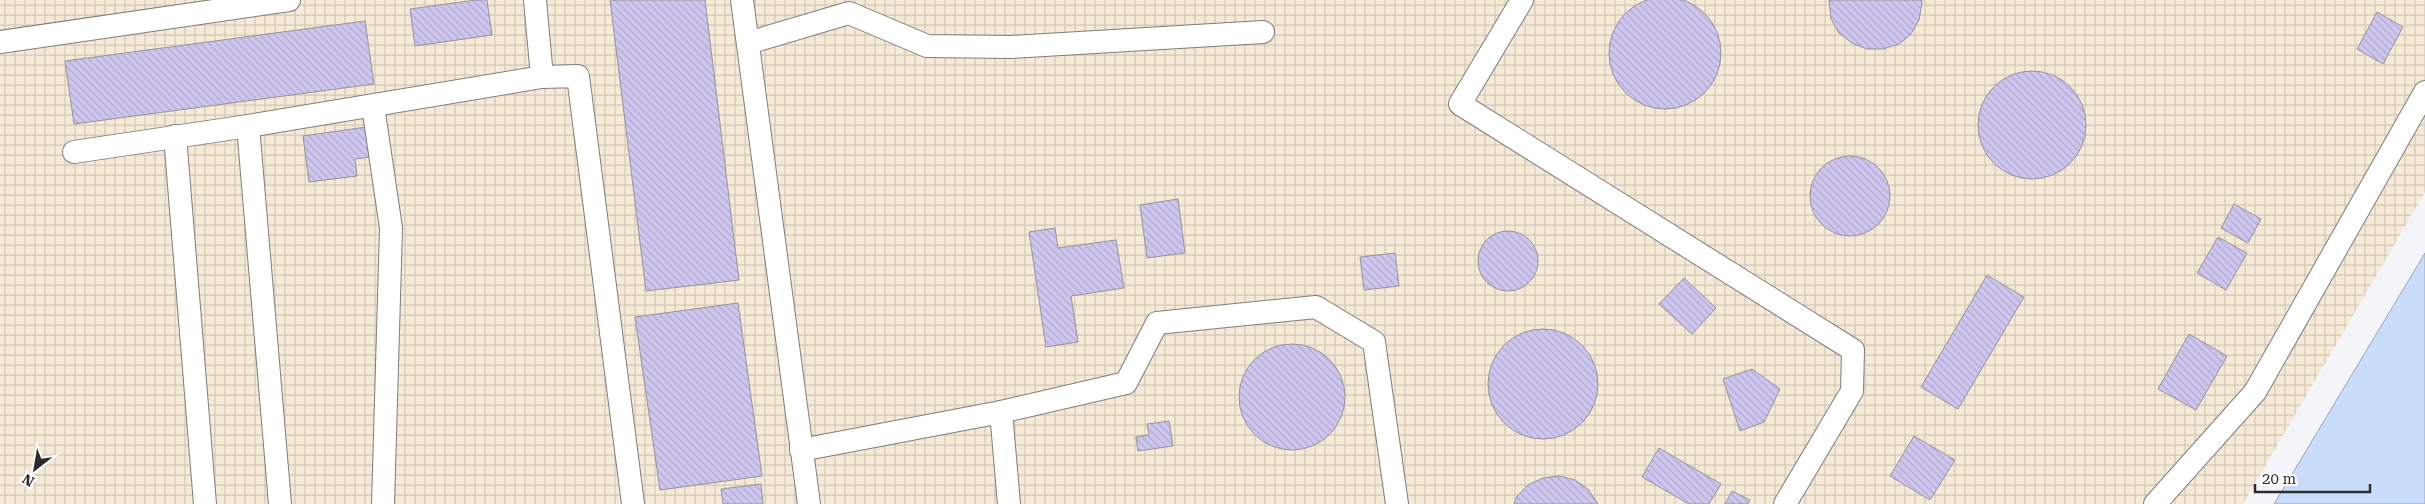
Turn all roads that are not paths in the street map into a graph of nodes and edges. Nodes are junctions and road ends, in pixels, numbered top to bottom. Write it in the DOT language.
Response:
graph roads {
  1 [pos="288,0"];
  2 [pos="535,0"];
  3 [pos="742,0"];
  4 [pos="1522,0"];
  5 [pos="1263,32"];
  6 [pos="0,42"];
  7 [pos="748,43"];
  8 [pos="542,77"];
  9 [pos="2425,92"];
  10 [pos="373,106"];
  11 [pos="248,126"];
  12 [pos="175,136"];
  13 [pos="74,152"];
  14 [pos="1001,412"];
  15 [pos="801,450"];
  16 [pos="205,504"];
  17 [pos="280,504"];
  18 [pos="383,504"];
  19 [pos="633,504"];
  20 [pos="808,504"];
  21 [pos="1009,504"];
  22 [pos="1397,504"];
  23 [pos="1785,504"];
  24 [pos="2155,504"];
  1 -- 6 [label="lane"];
  2 -- 8 [label="lane"];
  3 -- 7 [label="lane"];
  4 -- 23 [label="lane"];
  5 -- 7 [label="lane"];
  7 -- 15 [label="lane"];
  8 -- 10 [label="lane"];
  8 -- 19 [label="lane"];
  9 -- 24 [label="lane"];
  10 -- 11 [label="lane"];
  10 -- 18 [label="lane"];
  11 -- 12 [label="lane"];
  11 -- 17 [label="lane"];
  12 -- 13 [label="lane"];
  12 -- 16 [label="lane"];
  14 -- 15 [label="lane"];
  14 -- 21 [label="lane"];
  14 -- 22 [label="lane"];
  15 -- 20 [label="lane"];
}
